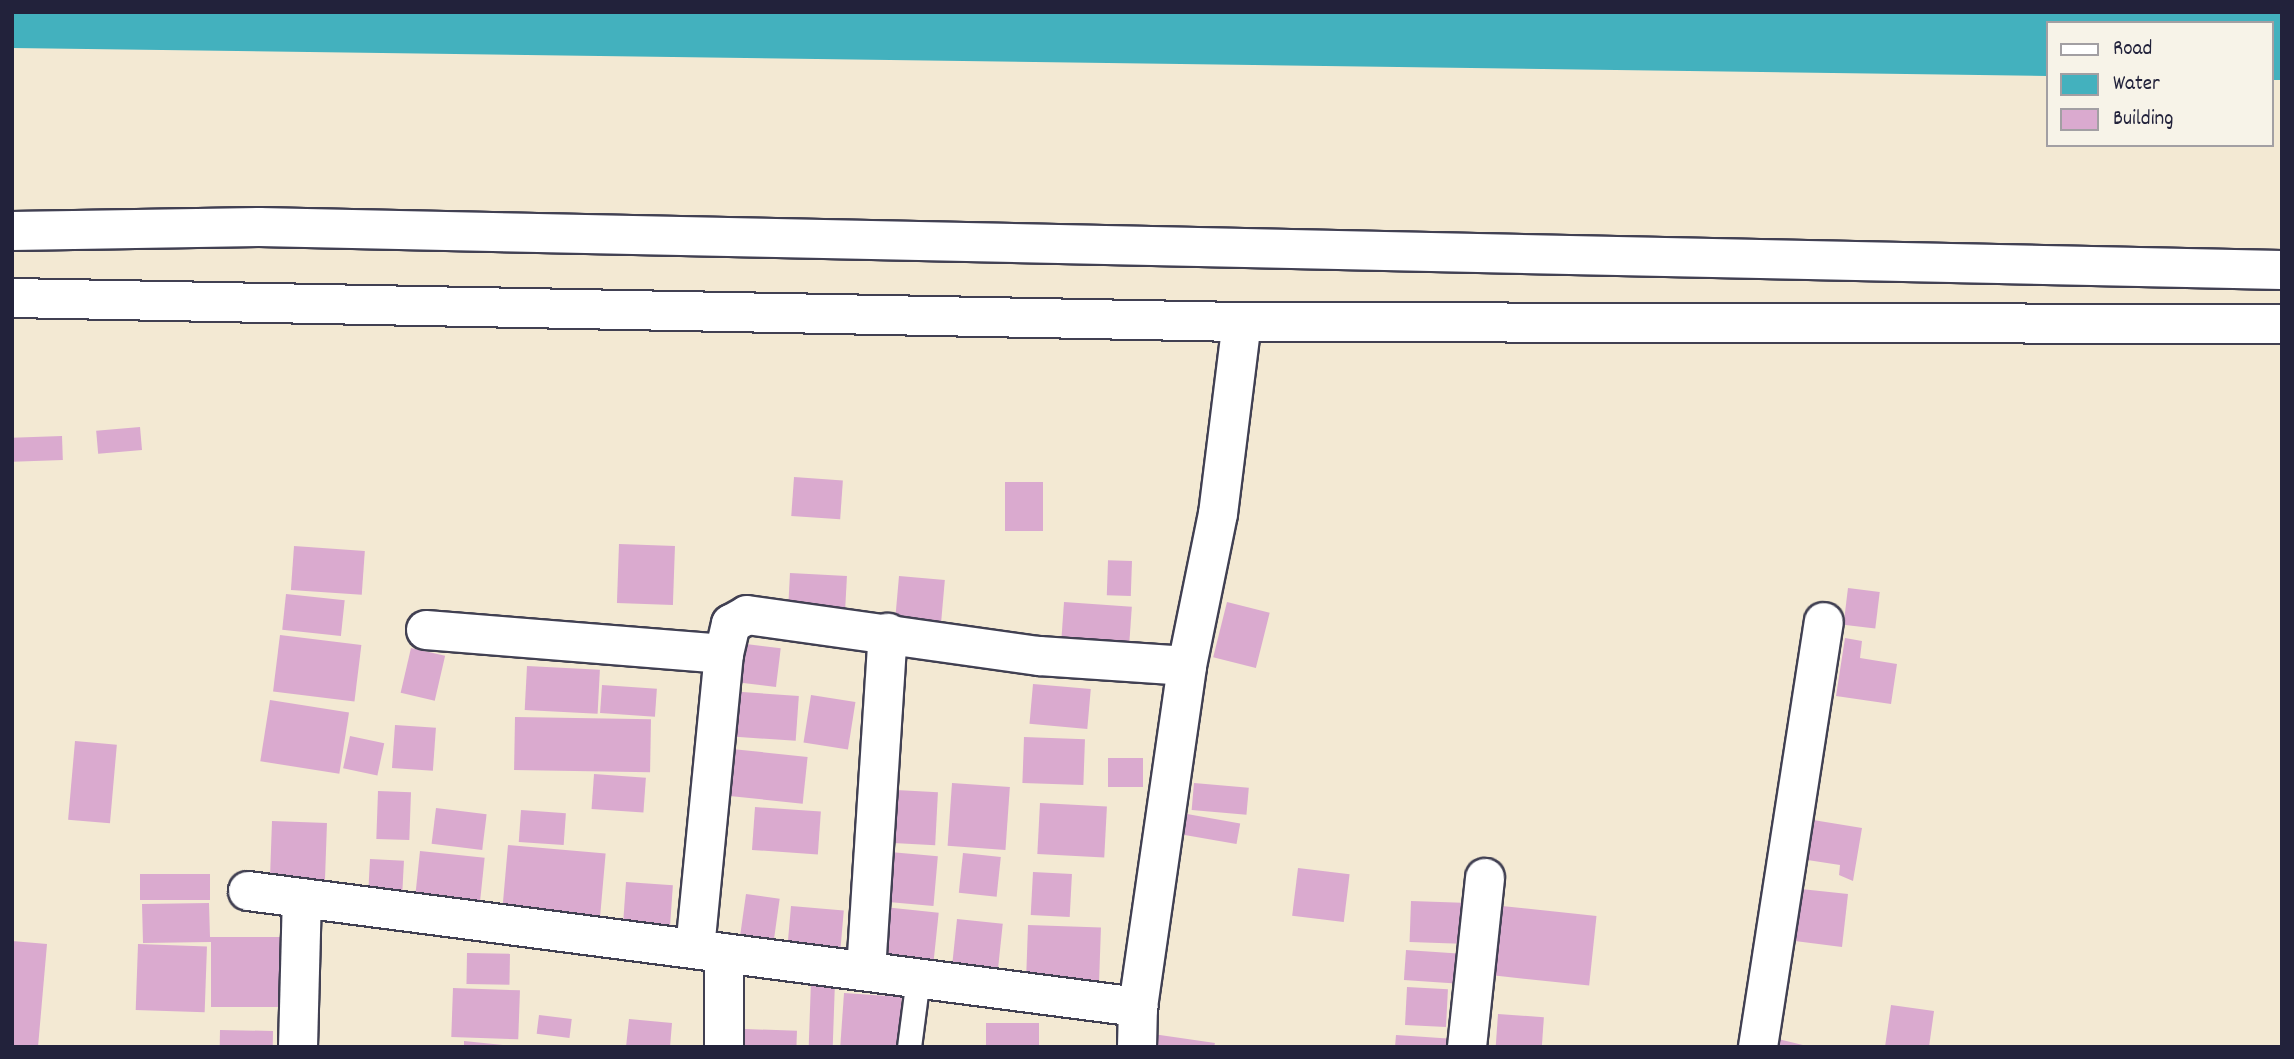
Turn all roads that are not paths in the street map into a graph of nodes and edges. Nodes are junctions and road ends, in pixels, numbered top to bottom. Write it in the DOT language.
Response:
graph roads {
  1 [pos="12,230"];
  2 [pos="2282,270"];
  3 [pos="12,298"];
  4 [pos="1242,322"];
  5 [pos="2282,324"];
  6 [pos="1824,622"];
  7 [pos="426,630"];
  8 [pos="888,633"];
  9 [pos="724,654"];
  10 [pos="1186,666"];
  11 [pos="1485,878"];
  12 [pos="248,891"];
  13 [pos="302,898"];
  14 [pos="710,951"];
  15 [pos="866,971"];
  16 [pos="918,978"];
  17 [pos="1138,1007"];
  18 [pos="298,1047"];
  19 [pos="724,1047"];
  20 [pos="909,1047"];
  21 [pos="1136,1047"];
  22 [pos="1467,1047"];
  23 [pos="1758,1047"];
  1 -- 2 [label="street"];
  3 -- 4 [label="street"];
  4 -- 5 [label="street"];
  4 -- 10 [label="street"];
  6 -- 23 [label="street"];
  7 -- 9 [label="street"];
  8 -- 9 [label="street"];
  8 -- 10 [label="street"];
  8 -- 15 [label="street"];
  9 -- 14 [label="street"];
  10 -- 17 [label="street"];
  11 -- 22 [label="street"];
  12 -- 13 [label="street"];
  13 -- 14 [label="street"];
  13 -- 18 [label="street"];
  14 -- 15 [label="street"];
  14 -- 19 [label="street"];
  15 -- 16 [label="street"];
  16 -- 17 [label="street"];
  16 -- 20 [label="lane"];
  17 -- 21 [label="street"];
}
